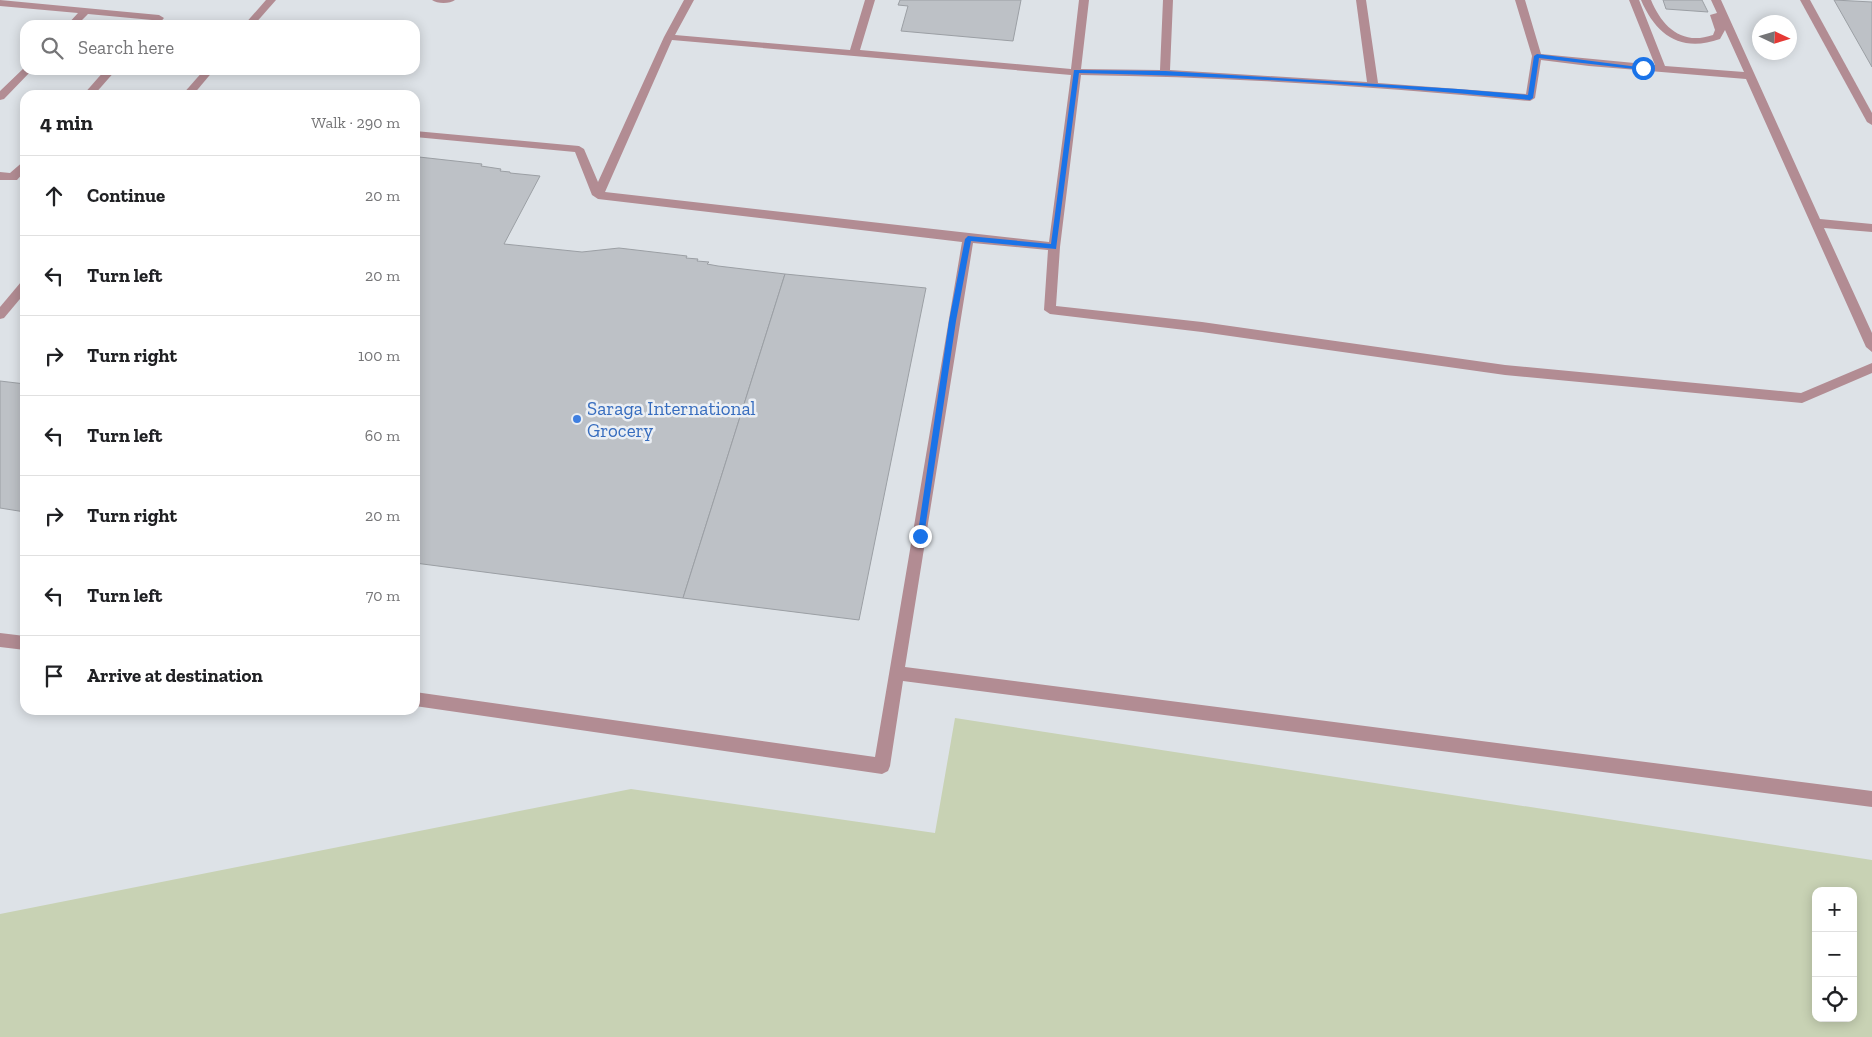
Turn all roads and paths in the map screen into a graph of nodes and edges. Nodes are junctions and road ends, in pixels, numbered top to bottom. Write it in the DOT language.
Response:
graph roads {
  1 [pos="271,0"];
  2 [pos="437,0"];
  3 [pos="450,0"];
  4 [pos="689,0"];
  5 [pos="870,0"];
  6 [pos="1084,0"];
  7 [pos="1168,0"];
  8 [pos="1361,0"];
  9 [pos="1520,0"];
  10 [pos="1634,0"];
  11 [pos="1646,0"];
  12 [pos="1708,0"];
  13 [pos="1716,0"];
  14 [pos="1805,0"];
  15 [pos="0,3"];
  16 [pos="86,11"];
  17 [pos="77,20"];
  18 [pos="157,20"];
  19 [pos="253,20"];
  20 [pos="670,37"];
  21 [pos="854,53"];
  22 [pos="1537,56"];
  23 [pos="1661,69"];
  24 [pos="1076,72"];
  25 [pos="1165,73"];
  26 [pos="22,75"];
  27 [pos="106,75"];
  28 [pos="205,75"];
  29 [pos="1751,76"];
  30 [pos="1373,86"];
  31 [pos="93,90"];
  32 [pos="191,90"];
  33 [pos="0,97"];
  34 [pos="1872,122"];
  35 [pos="420,134"];
  36 [pos="20,169"];
  37 [pos="0,176"];
  38 [pos="598,195"];
  39 [pos="1816,224"];
  40 [pos="1872,228"];
  41 [pos="968,239"];
  42 [pos="1054,247"];
  43 [pos="20,291"];
  44 [pos="0,315"];
  45 [pos="1872,347"];
  46 [pos="1872,368"];
  47 [pos="0,640"];
  48 [pos="20,642"];
  49 [pos="898,673"];
  50 [pos="420,700"];
  51 [pos="1872,799"];
  1 -- 19 [label="lane"];
  2 -- 3 [label="lane"];
  4 -- 20 [label="lane"];
  5 -- 21 [label="lane"];
  6 -- 24 [label="lane"];
  7 -- 25 [label="lane"];
  8 -- 30 [label="lane"];
  9 -- 22 [label="lane"];
  10 -- 23 [label="lane"];
  11 -- 12 [label="lane"];
  13 -- 29 [label="lane"];
  14 -- 34 [label="lane"];
  15 -- 16 [label="lane"];
  16 -- 17 [label="lane"];
  16 -- 18 [label="lane"];
  20 -- 21 [label="lane"];
  20 -- 38 [label="lane"];
  21 -- 24 [label="lane"];
  22 -- 23 [label="lane"];
  22 -- 30 [label="lane"];
  23 -- 29 [label="lane"];
  24 -- 25 [label="lane"];
  24 -- 42 [label="lane"];
  25 -- 30 [label="lane"];
  26 -- 33 [label="lane"];
  27 -- 31 [label="lane"];
  28 -- 32 [label="lane"];
  29 -- 39 [label="lane"];
  35 -- 38 [label="lane"];
  36 -- 37 [label="lane"];
  38 -- 41 [label="lane"];
  39 -- 40 [label="lane"];
  39 -- 45 [label="lane"];
  41 -- 42 [label="lane"];
  41 -- 49 [label="lane"];
  42 -- 46 [label="lane"];
  43 -- 44 [label="lane"];
  47 -- 48 [label="lane"];
  49 -- 50 [label="lane"];
  49 -- 51 [label="lane"];
}
